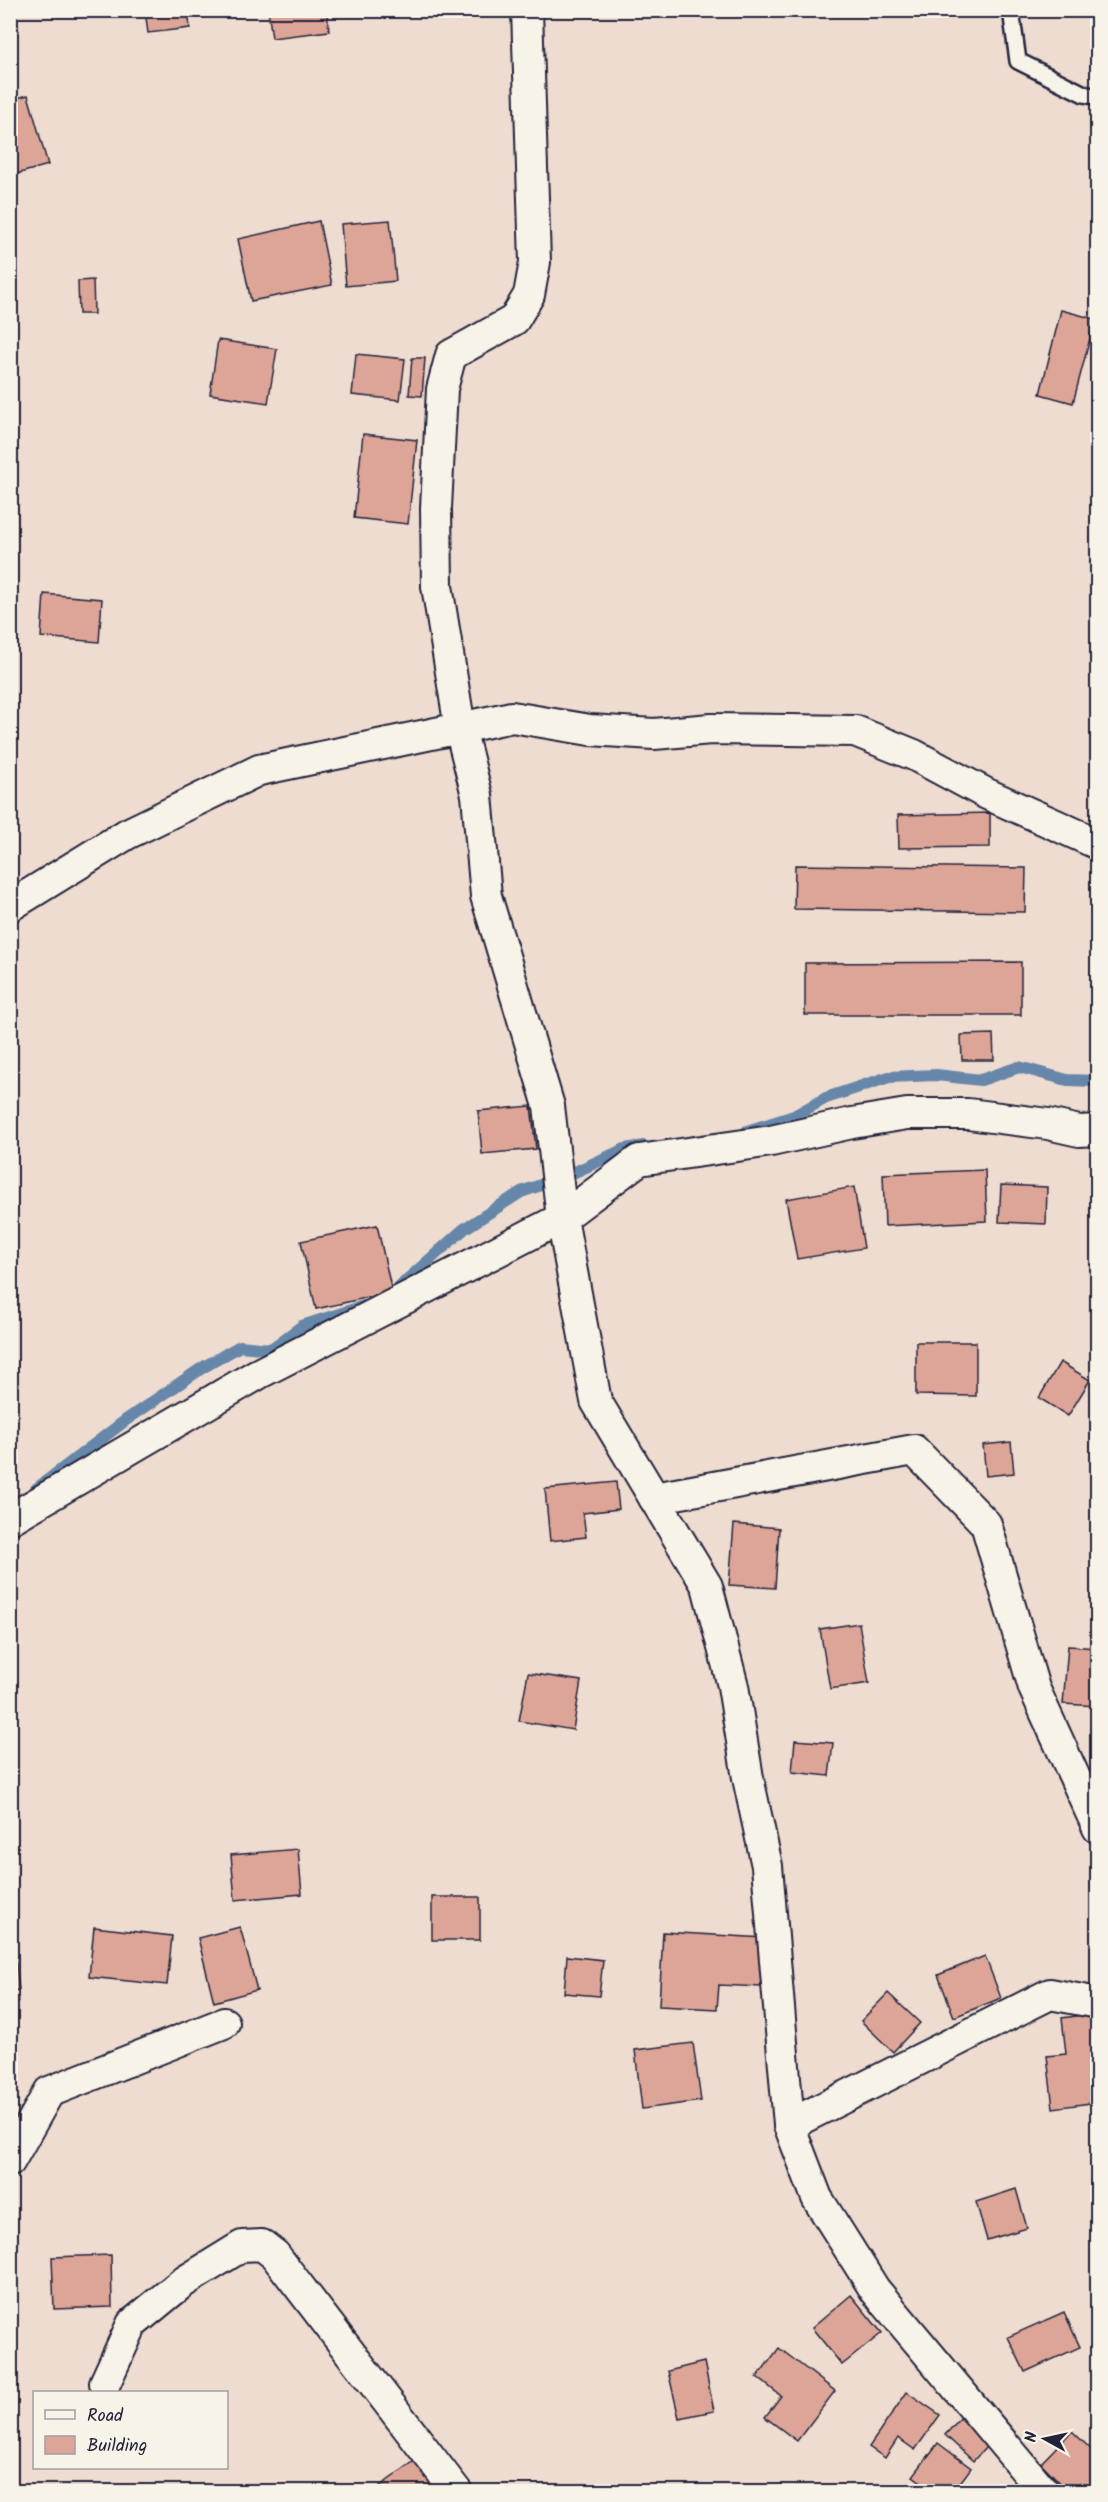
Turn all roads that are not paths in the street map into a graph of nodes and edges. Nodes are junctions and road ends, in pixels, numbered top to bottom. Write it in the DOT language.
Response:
graph roads {
  1 [pos="527,10"];
  2 [pos="1011,10"];
  3 [pos="1098,97"];
  4 [pos="460,728"];
  5 [pos="1098,843"];
  6 [pos="10,906"];
  7 [pos="1098,1131"];
  8 [pos="562,1218"];
  9 [pos="654,1498"];
  10 [pos="10,1519"];
  11 [pos="1098,1828"];
  12 [pos="1098,2003"];
  13 [pos="224,2024"];
  14 [pos="789,2125"];
  15 [pos="10,2161"];
  16 [pos="105,2383"];
  17 [pos="456,2492"];
  18 [pos="1044,2492"];
  1 -- 4 [label="street"];
  2 -- 3 [label="lane"];
  4 -- 5 [label="street"];
  4 -- 6 [label="street"];
  4 -- 8 [label="street"];
  7 -- 8 [label="street"];
  8 -- 9 [label="street"];
  8 -- 10 [label="street"];
  9 -- 11 [label="street"];
  9 -- 14 [label="street"];
  12 -- 14 [label="street"];
  13 -- 15 [label="street"];
  14 -- 18 [label="street"];
  16 -- 17 [label="street"];
}
